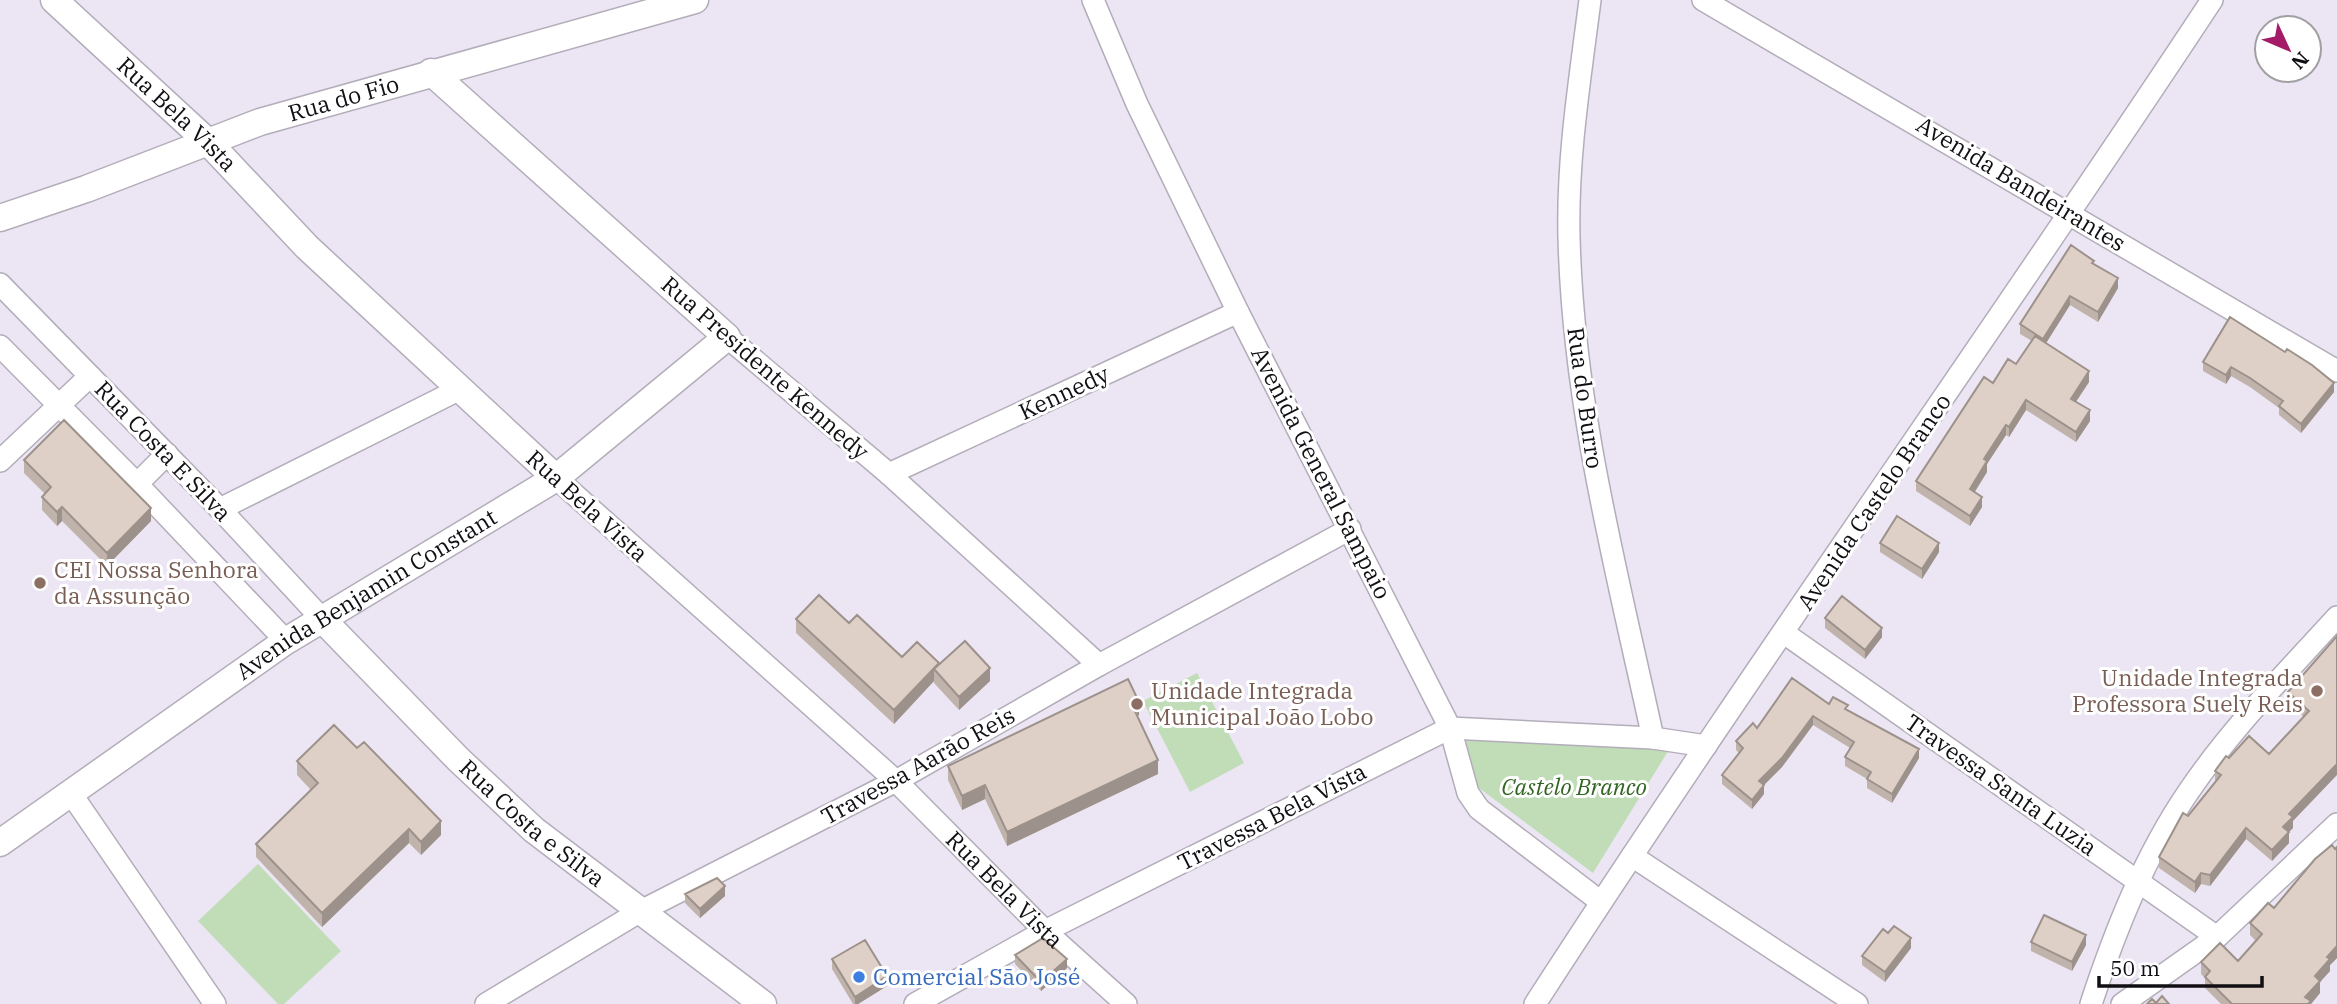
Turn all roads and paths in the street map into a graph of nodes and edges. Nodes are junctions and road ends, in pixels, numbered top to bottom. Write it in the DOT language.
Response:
graph roads {
  1 [pos="54,0"];
  2 [pos="695,0"];
  3 [pos="1093,0"];
  4 [pos="1590,0"];
  5 [pos="1703,0"];
  6 [pos="2212,0"];
  7 [pos="431,72"];
  8 [pos="209,144"];
  9 [pos="2071,214"];
  10 [pos="0,218"];
  11 [pos="0,284"];
  12 [pos="1238,312"];
  13 [pos="727,337"];
  14 [pos="0,346"];
  15 [pos="2337,371"];
  16 [pos="90,376"];
  17 [pos="458,390"];
  18 [pos="59,405"];
  19 [pos="167,454"];
  20 [pos="0,461"];
  21 [pos="889,474"];
  22 [pos="556,478"];
  23 [pos="137,484"];
  24 [pos="220,509"];
  25 [pos="1350,529"];
  26 [pos="2337,617"];
  27 [pos="323,620"];
  28 [pos="1784,633"];
  29 [pos="286,641"];
  30 [pos="1099,664"];
  31 [pos="1450,728"];
  32 [pos="1653,738"];
  33 [pos="1706,746"];
  34 [pos="896,781"];
  35 [pos="70,792"];
  36 [pos="2337,824"];
  37 [pos="0,843"];
  38 [pos="1632,856"];
  39 [pos="2139,882"];
  40 [pos="1601,902"];
  41 [pos="639,912"];
  42 [pos="1045,931"];
  43 [pos="2217,937"];
  44 [pos="215,1004"];
  45 [pos="486,1004"];
  46 [pos="763,1004"];
  47 [pos="915,1004"];
  48 [pos="1126,1004"];
  49 [pos="1535,1004"];
  50 [pos="1857,1004"];
  51 [pos="2091,1004"];
  52 [pos="2122,1004"];
  1 -- 8 [label="street, Rua Bela Vista"];
  2 -- 7 [label="street, Rua do Fio"];
  3 -- 12 [label="street, Avenida General Sampaio"];
  4 -- 32 [label="street, Rua do Burro"];
  5 -- 9 [label="street, Avenida Bandeirantes"];
  6 -- 9 [label="street, Avenida Castelo Branco"];
  7 -- 8 [label="street, Rua do Fio"];
  7 -- 13 [label="street, Rua Presidente Kennedy"];
  8 -- 10 [label="street, Rua do Fio"];
  8 -- 17 [label="street, Rua Bela Vista"];
  9 -- 15 [label="street, Avenida Bandeirantes"];
  9 -- 28 [label="street, Avenida Castelo Branco"];
  11 -- 16 [label="street, Rua Costa E Silva"];
  12 -- 21 [label="street, Kennedy"];
  12 -- 25 [label="street, Avenida General Sampaio"];
  13 -- 21 [label="street, Rua Presidente Kennedy"];
  13 -- 22 [label="street, Avenida Benjamin Constant"];
  14 -- 18 [label="street"];
  16 -- 18 [label="street"];
  16 -- 19 [label="street, Rua Costa E Silva"];
  17 -- 22 [label="street, Rua Bela Vista"];
  17 -- 24 [label="street"];
  18 -- 20 [label="street"];
  18 -- 23 [label="street"];
  19 -- 23 [label="street"];
  19 -- 24 [label="street, Rua Costa E Silva"];
  21 -- 30 [label="street, Rua Presidente Kennedy"];
  22 -- 27 [label="street, Avenida Benjamin Constant"];
  22 -- 34 [label="street, Rua Bela Vista"];
  23 -- 29 [label="street"];
  24 -- 27 [label="street, Rua Costa E Silva"];
  25 -- 30 [label="street, Travessa Aarão Reis"];
  25 -- 31 [label="street, Avenida General Sampaio"];
  26 -- 39 [label="street"];
  27 -- 29 [label="street, Avenida Benjamin Constant"];
  27 -- 41 [label="street, Rua Costa e Silva"];
  28 -- 33 [label="street, Avenida Castelo Branco"];
  28 -- 39 [label="street, Travessa Santa Luzia"];
  29 -- 35 [label="street, Avenida Benjamin Constant"];
  30 -- 34 [label="street, Travessa Aarão Reis"];
  31 -- 32 [label="street, Travessa Bela Vista"];
  31 -- 40 [label="street, Avenida General Sampaio"];
  31 -- 42 [label="street, Travessa Bela Vista"];
  32 -- 33 [label="street"];
  33 -- 38 [label="street, Avenida Castelo Branco"];
  34 -- 41 [label="street, Travessa Aarão Reis"];
  34 -- 42 [label="street, Rua Bela Vista"];
  35 -- 37 [label="street, Avenida Benjamin Constant"];
  35 -- 44 [label="street"];
  36 -- 43 [label="street"];
  38 -- 40 [label="street, Avenida Castelo Branco"];
  38 -- 50 [label="street"];
  39 -- 43 [label="street, Travessa Santa Luzia"];
  39 -- 51 [label="street"];
  40 -- 49 [label="street, Avenida Castelo Branco"];
  41 -- 45 [label="street, Travessa Aarão Reis"];
  41 -- 46 [label="street, Rua Costa e Silva"];
  42 -- 47 [label="street, Travessa Bela Vista"];
  42 -- 48 [label="street, Rua Bela Vista"];
  43 -- 52 [label="street"];
}
